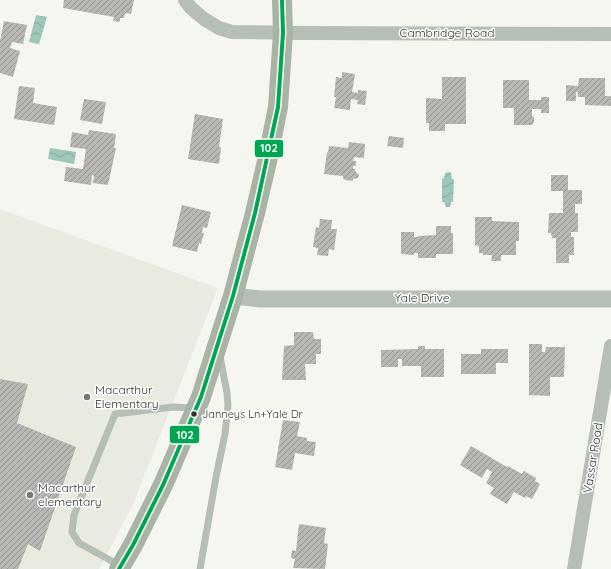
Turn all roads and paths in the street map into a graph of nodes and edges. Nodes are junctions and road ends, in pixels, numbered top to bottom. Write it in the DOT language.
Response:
graph roads {
  1 [pos="185,0"];
  2 [pos="282,0"];
  3 [pos="283,33"];
  4 [pos="611,34"];
  5 [pos="233,296"];
  6 [pos="611,299"];
  7 [pos="611,346"];
  8 [pos="217,348"];
  9 [pos="196,408"];
  10 [pos="120,568"];
  11 [pos="200,569"];
  12 [pos="574,569"];
  1 -- 3 [label="street, Cambridge Road"];
  2 -- 3 [label="main road"];
  3 -- 4 [label="street, Cambridge Road"];
  3 -- 5 [label="main road"];
  5 -- 6 [label="street, Yale Drive"];
  5 -- 8 [label="main road"];
  7 -- 12 [label="street, Vassar Road"];
  8 -- 9 [label="main road"];
  8 -- 11 [label="lane"];
  9 -- 10 [label="main road"];
  9 -- 10 [label="lane"];
}
